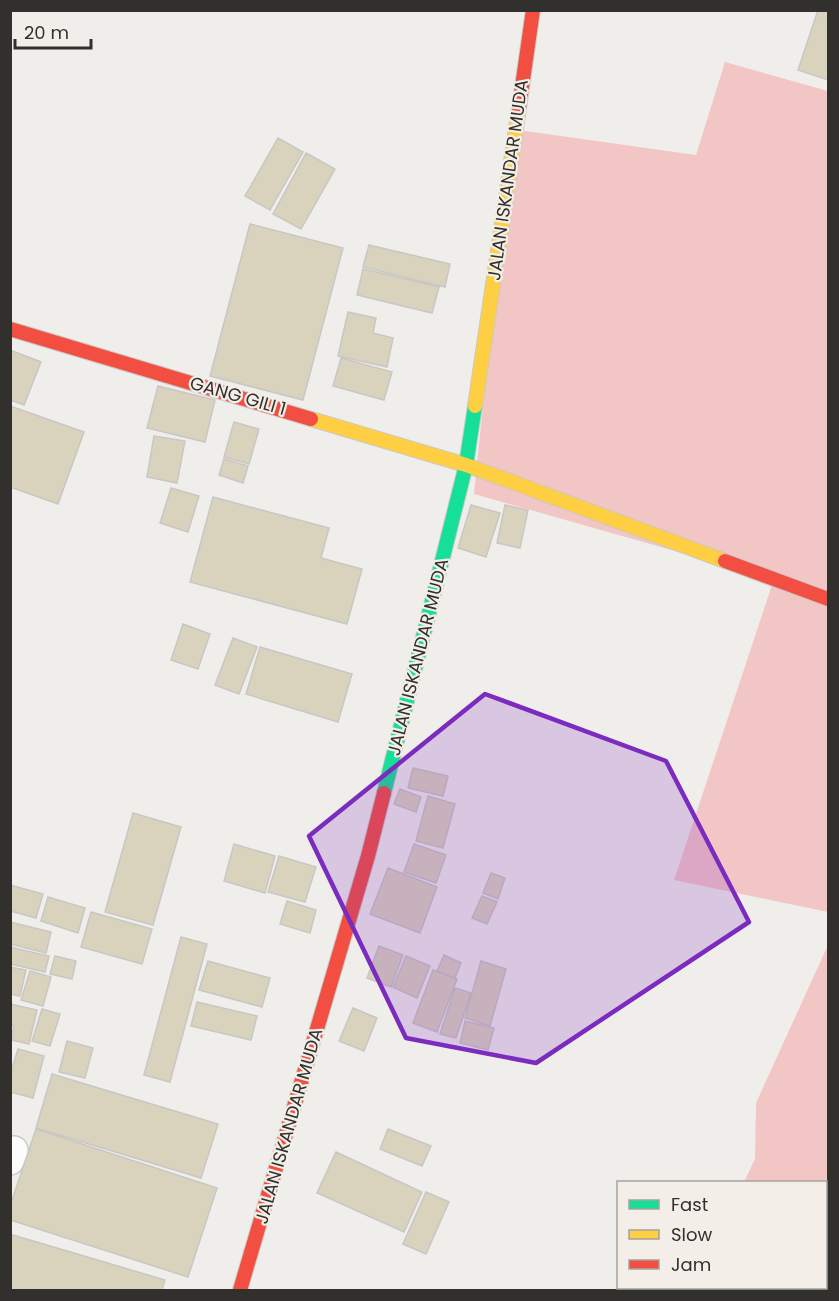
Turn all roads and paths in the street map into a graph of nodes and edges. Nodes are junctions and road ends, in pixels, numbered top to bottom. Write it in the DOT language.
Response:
graph roads {
  1 [pos="533,10"];
  2 [pos="10,329"];
  3 [pos="466,465"];
  4 [pos="828,599"];
  5 [pos="240,1290"];
  1 -- 3 [label="street, JALAN ISKANDAR MUDA"];
  2 -- 3 [label="street, GANG GILI 1"];
  3 -- 4 [label="street, GANG GILI 1"];
  3 -- 5 [label="street, JALAN ISKANDAR MUDA"];
}
